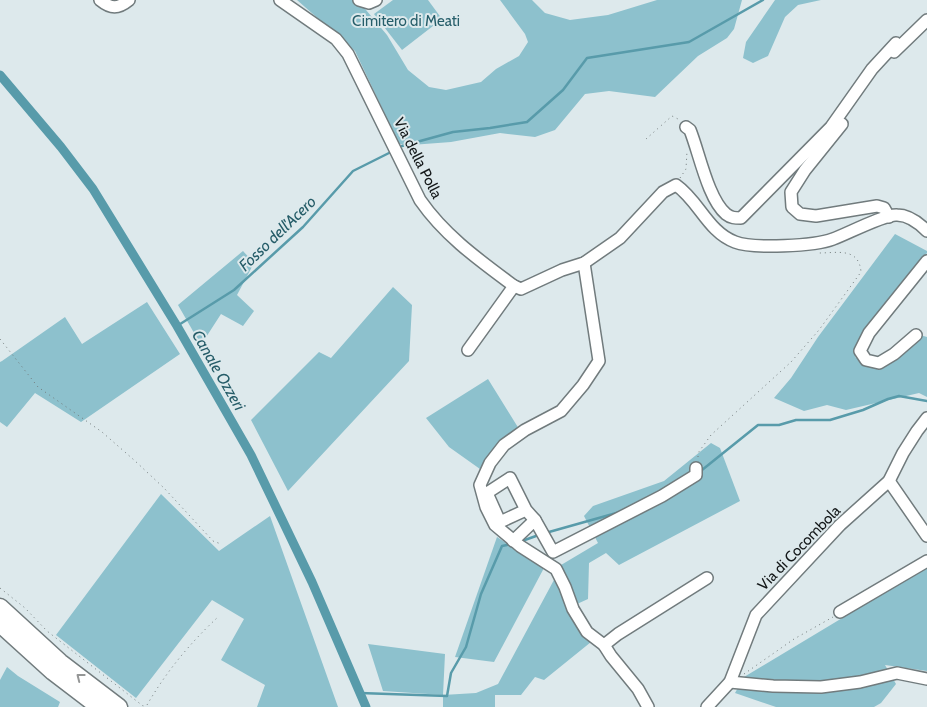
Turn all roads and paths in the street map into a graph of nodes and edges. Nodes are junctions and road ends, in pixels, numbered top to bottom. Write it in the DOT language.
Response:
graph roads {
  1 [pos="100,0"];
  2 [pos="129,0"];
  3 [pos="280,0"];
  4 [pos="360,0"];
  5 [pos="376,0"];
  6 [pos="927,20"];
  7 [pos="896,43"];
  8 [pos="686,127"];
  9 [pos="646,139"];
  10 [pos="676,185"];
  11 [pos="889,217"];
  12 [pos="927,231"];
  13 [pos="807,243"];
  14 [pos="927,261"];
  15 [pos="584,263"];
  16 [pos="514,286"];
  17 [pos="916,335"];
  18 [pos="0,339"];
  19 [pos="468,350"];
  20 [pos="927,418"];
  21 [pos="696,468"];
  22 [pos="889,481"];
  23 [pos="526,510"];
  24 [pos="535,520"];
  25 [pos="927,536"];
  26 [pos="513,541"];
  27 [pos="221,544"];
  28 [pos="927,561"];
  29 [pos="707,578"];
  30 [pos="0,588"];
  31 [pos="0,608"];
  32 [pos="840,612"];
  33 [pos="218,618"];
  34 [pos="0,624"];
  35 [pos="604,645"];
  36 [pos="927,679"];
  37 [pos="730,682"];
  38 [pos="99,707"];
  39 [pos="119,707"];
  40 [pos="143,707"];
  41 [pos="648,707"];
  42 [pos="707,707"];
  1 -- 2 [label="street"];
  3 -- 16 [label="street, Via della Polla"];
  4 -- 5 [label="street"];
  6 -- 11 [label="street"];
  7 -- 8 [label="street"];
  8 -- 9 [label="path"];
  8 -- 10 [label="path"];
  10 -- 13 [label="street"];
  10 -- 15 [label="street"];
  11 -- 12 [label="street"];
  11 -- 13 [label="street"];
  13 -- 21 [label="path"];
  14 -- 17 [label="street"];
  15 -- 16 [label="street"];
  15 -- 26 [label="street"];
  16 -- 19 [label="street"];
  18 -- 27 [label="path"];
  20 -- 22 [label="street, Via di Cocombola"];
  21 -- 24 [label="street"];
  22 -- 25 [label="street"];
  22 -- 37 [label="street, Via di Cocombola"];
  23 -- 24 [label="street"];
  24 -- 26 [label="street"];
  26 -- 35 [label="street"];
  28 -- 32 [label="street"];
  29 -- 35 [label="street"];
  30 -- 40 [label="path"];
  39 -- 31 [label="highway, one-way"];
  32 -- 37 [label="path"];
  33 -- 40 [label="path"];
  34 -- 38 [label="highway"];
  35 -- 41 [label="street"];
  36 -- 37 [label="street"];
  37 -- 42 [label="street, Via di Cocombola"];
}
